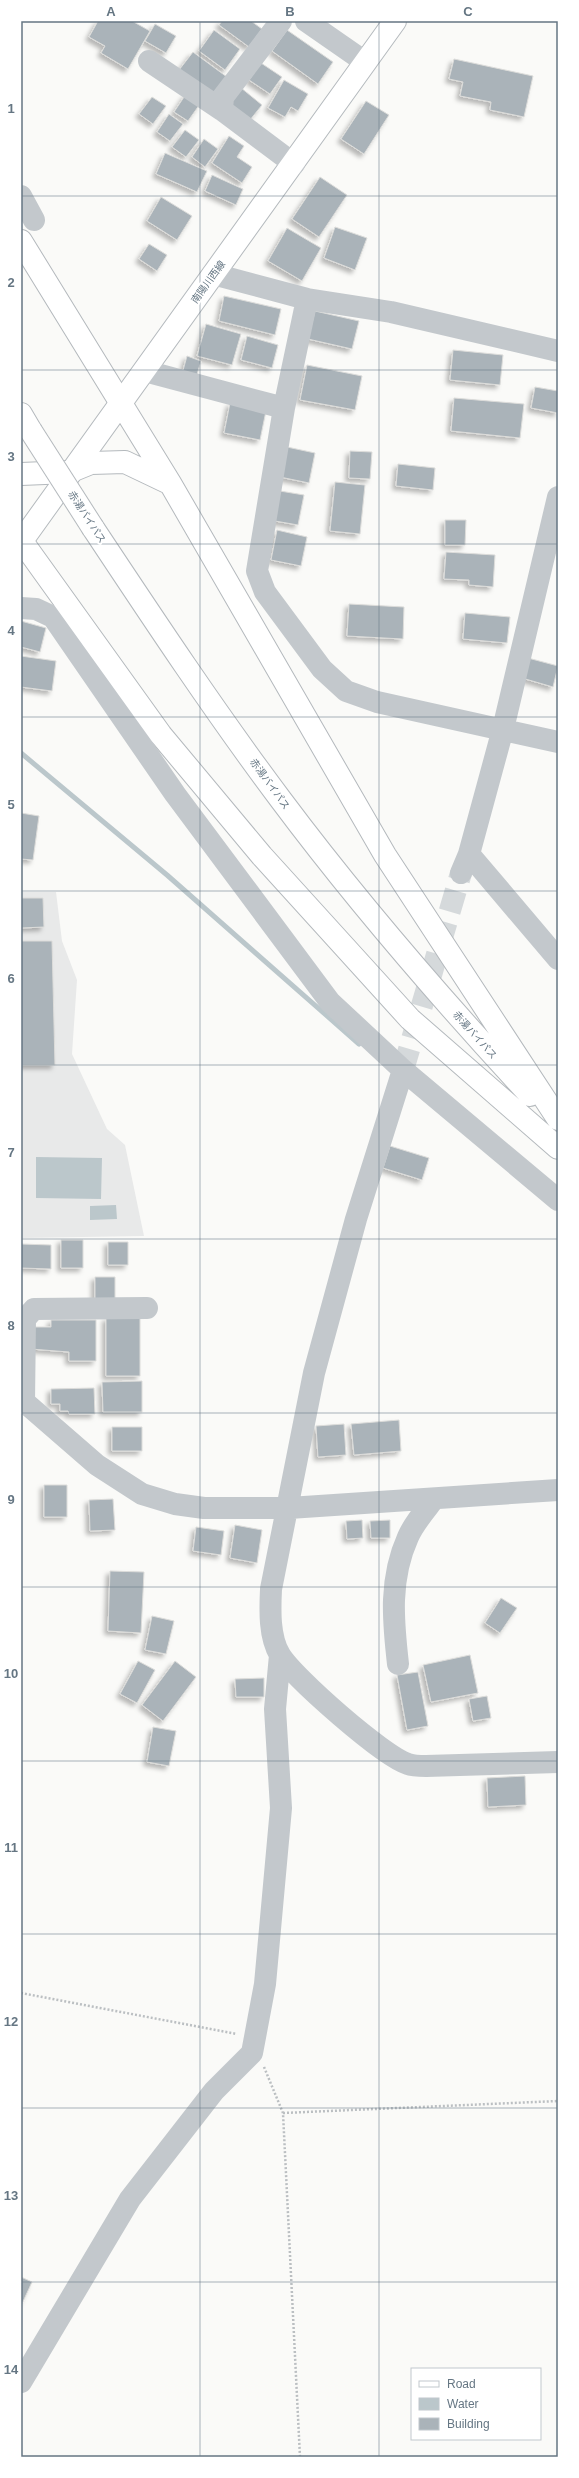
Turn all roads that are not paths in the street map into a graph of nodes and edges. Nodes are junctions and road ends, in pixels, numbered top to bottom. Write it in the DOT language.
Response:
graph roads {
  1 [pos="281,21"];
  2 [pos="306,21"];
  3 [pos="395,21"];
  4 [pos="149,61"];
  5 [pos="365,62"];
  6 [pos="222,110"];
  7 [pos="294,164"];
  8 [pos="21,196"];
  9 [pos="34,220"];
  10 [pos="21,241"];
  11 [pos="213,274"];
  12 [pos="307,299"];
  13 [pos="558,350"];
  14 [pos="145,371"];
  15 [pos="120,401"];
  16 [pos="284,408"];
  17 [pos="26,423"];
  18 [pos="69,472"];
  19 [pos="21,474"];
  20 [pos="170,484"];
  21 [pos="558,497"];
  22 [pos="21,541"];
  23 [pos="21,608"];
  24 [pos="503,729"];
  25 [pos="558,742"];
  26 [pos="558,959"];
  27 [pos="403,1070"];
  28 [pos="558,1119"];
  29 [pos="558,1125"];
  30 [pos="558,1148"];
  31 [pos="558,1200"];
  32 [pos="147,1308"];
  33 [pos="23,1401"];
  34 [pos="558,1490"];
  35 [pos="434,1499"];
  36 [pos="289,1508"];
  37 [pos="280,1655"];
  38 [pos="398,1664"];
  39 [pos="558,1762"];
  40 [pos="21,2382"];
  1 -- 6 [label="street"];
  2 -- 5 [label="street"];
  3 -- 5 [label="main road, 南陽川西線"];
  4 -- 6 [label="street"];
  5 -- 7 [label="main road, 南陽川西線"];
  6 -- 7 [label="street"];
  7 -- 11 [label="main road, 南陽川西線"];
  8 -- 9 [label="street"];
  10 -- 15 [label="main road"];
  11 -- 12 [label="street"];
  11 -- 14 [label="main road, 南陽川西線"];
  12 -- 13 [label="street"];
  12 -- 16 [label="street"];
  14 -- 15 [label="main road, 南陽川西線"];
  14 -- 16 [label="street"];
  15 -- 18 [label="main road, 南陽川西線"];
  15 -- 20 [label="main road"];
  16 -- 24 [label="street"];
  17 -- 29 [label="main road, 赤湯バイパス, bridge"];
  18 -- 19 [label="main road"];
  18 -- 20 [label="main road"];
  18 -- 22 [label="main road, 南陽川西線"];
  20 -- 28 [label="main road"];
  21 -- 24 [label="street"];
  22 -- 30 [label="main road"];
  23 -- 27 [label="street"];
  24 -- 25 [label="street"];
  24 -- 26 [label="street"];
  27 -- 31 [label="street"];
  27 -- 36 [label="street"];
  32 -- 33 [label="street"];
  33 -- 36 [label="street"];
  34 -- 35 [label="street"];
  35 -- 36 [label="street"];
  35 -- 38 [label="street"];
  36 -- 37 [label="street"];
  37 -- 39 [label="street"];
  37 -- 40 [label="street"];
}
